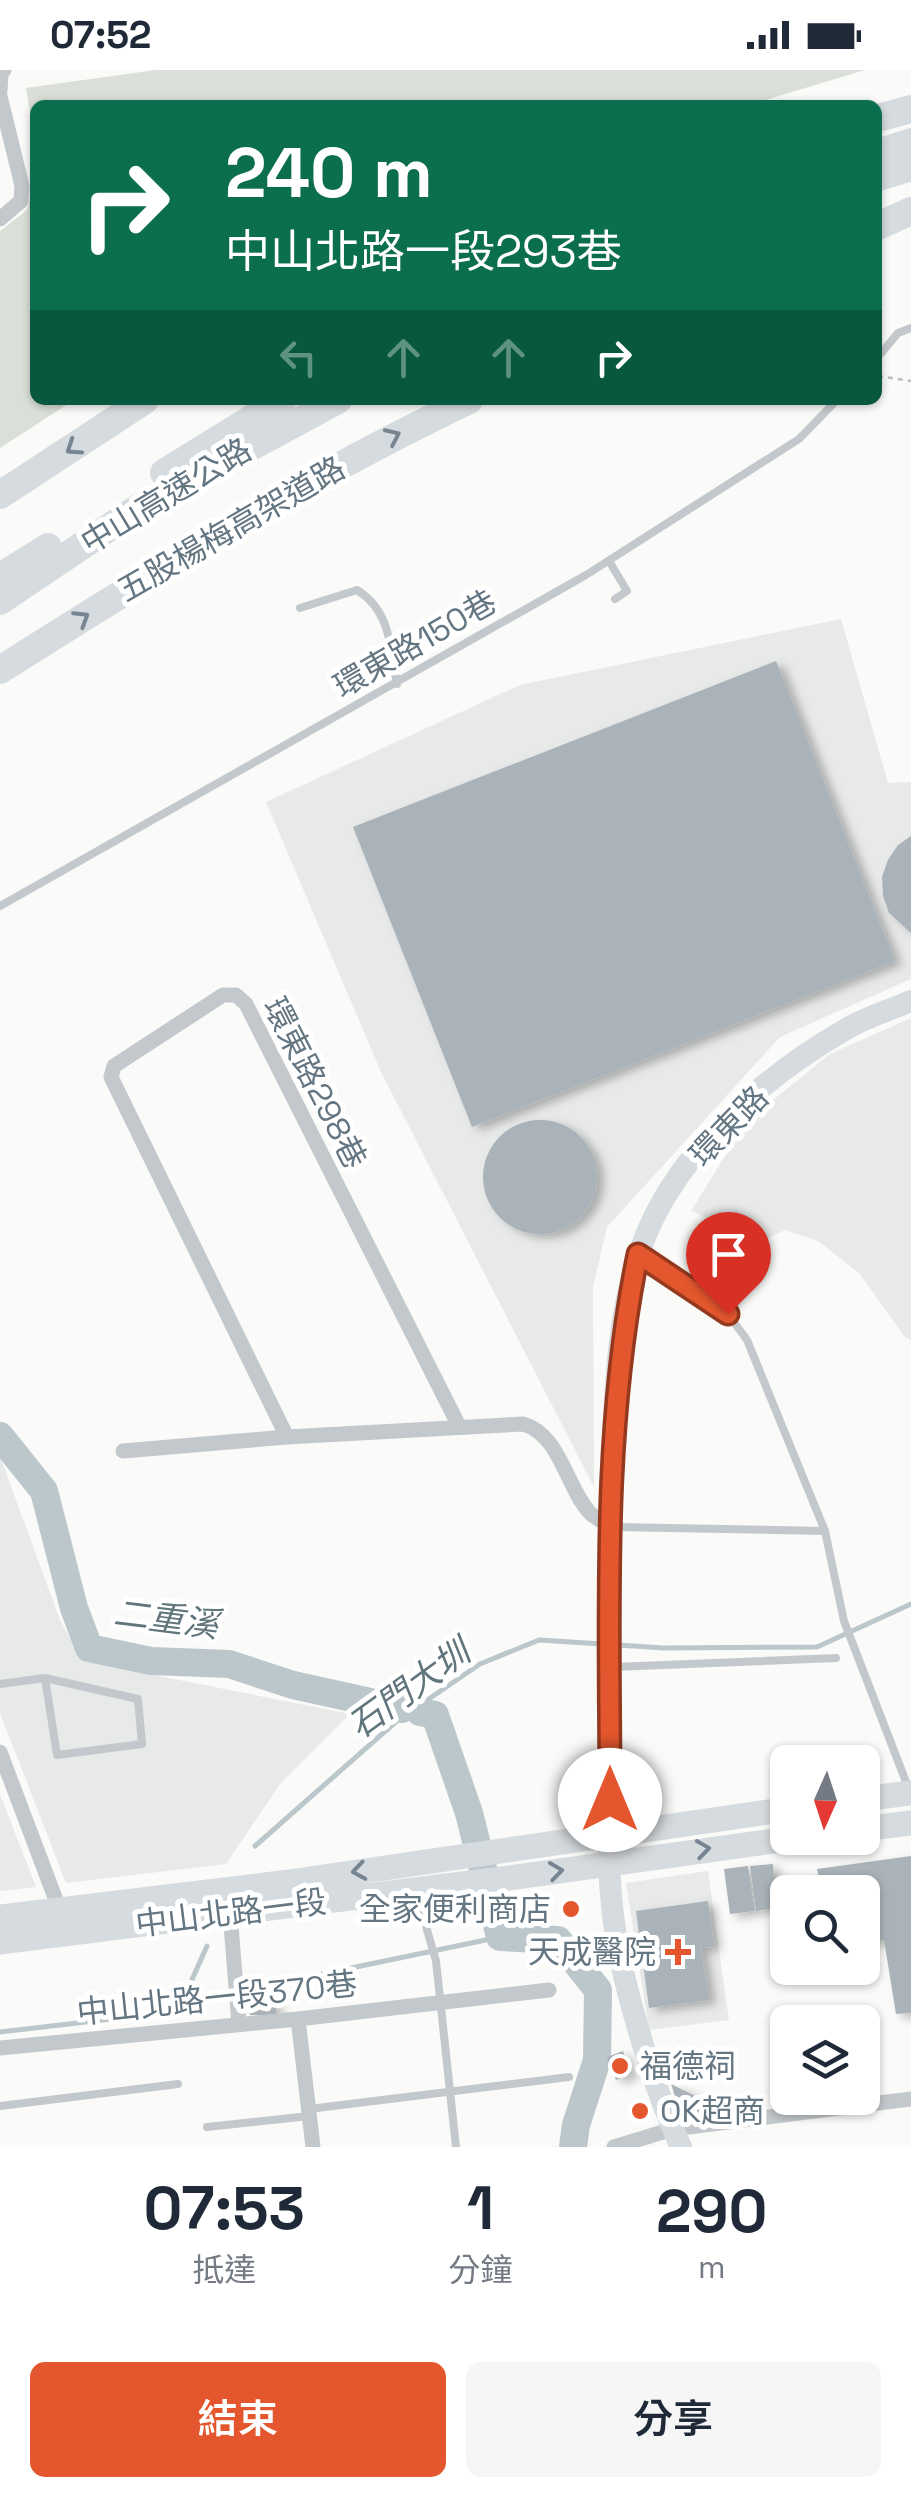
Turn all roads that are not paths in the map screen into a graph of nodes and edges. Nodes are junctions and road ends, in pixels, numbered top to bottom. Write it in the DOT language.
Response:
graph roads {
  1 [pos="4,70"];
  2 [pos="0,93"];
  3 [pos="911,110"];
  4 [pos="882,117"];
  5 [pos="911,142"];
  6 [pos="882,152"];
  7 [pos="911,166"];
  8 [pos="882,176"];
  9 [pos="911,211"];
  10 [pos="0,220"];
  11 [pos="882,224"];
  12 [pos="911,328"];
  13 [pos="882,352"];
  14 [pos="137,405"];
  15 [pos="274,405"];
  16 [pos="329,405"];
  17 [pos="459,405"];
  18 [pos="832,405"];
  19 [pos="0,494"];
  20 [pos="609,561"];
  21 [pos="0,578"];
  22 [pos="615,599"];
  23 [pos="0,601"];
  24 [pos="300,608"];
  25 [pos="0,670"];
  26 [pos="398,684"];
  27 [pos="0,906"];
  28 [pos="911,1002"];
  29 [pos="638,1254"];
  30 [pos="458,1426"];
  31 [pos="287,1437"];
  32 [pos="123,1452"];
  33 [pos="610,1526"];
  34 [pos="825,1531"];
  35 [pos="836,1658"];
  36 [pos="610,1661"];
  37 [pos="46,1678"];
  38 [pos="0,1684"];
  39 [pos="0,1752"];
  40 [pos="910,1793"];
  41 [pos="880,1797"];
  42 [pos="770,1812"];
  43 [pos="911,1823"];
  44 [pos="880,1827"];
  45 [pos="610,1834"];
  46 [pos="770,1842"];
  47 [pos="610,1864"];
  48 [pos="415,1890"];
  49 [pos="230,1913"];
  50 [pos="0,1917"];
  51 [pos="62,1922"];
  52 [pos="0,1942"];
  53 [pos="548,1990"];
  54 [pos="438,2002"];
  55 [pos="298,2020"];
  56 [pos="239,2024"];
  57 [pos="0,2048"];
  58 [pos="569,2076"];
  59 [pos="178,2084"];
  60 [pos="449,2092"];
  61 [pos="911,2099"];
  62 [pos="0,2106"];
  63 [pos="309,2113"];
  64 [pos="207,2127"];
  65 [pos="677,2138"];
  66 [pos="313,2147"];
  67 [pos="456,2147"];
  68 [pos="614,2147"];
  1 -- 2 [label="street"];
  2 -- 10 [label="street"];
  3 -- 4 [label="highway"];
  5 -- 6 [label="highway"];
  7 -- 8 [label="highway"];
  9 -- 11 [label="highway"];
  12 -- 13 [label="lane"];
  14 -- 19 [label="highway, one-way"];
  15 -- 21 [label="highway, 中山高速公路"];
  16 -- 23 [label="highway, 中山高速公路"];
  25 -- 17 [label="highway, 五股楊梅高架道路, one-way"];
  18 -- 20 [label="lane, 環東路150巷"];
  20 -- 22 [label="lane"];
  20 -- 26 [label="lane, 環東路150巷"];
  24 -- 26 [label="lane"];
  26 -- 27 [label="lane, 環東路150巷"];
  28 -- 29 [label="street, 環東路"];
  29 -- 33 [label="street, 環東路"];
  29 -- 34 [label="lane"];
  30 -- 31 [label="street"];
  30 -- 31 [label="street, 環東路298巷"];
  30 -- 33 [label="street"];
  31 -- 32 [label="street"];
  33 -- 34 [label="lane"];
  33 -- 36 [label="street, 環東路"];
  34 -- 40 [label="lane"];
  35 -- 36 [label="lane"];
  36 -- 45 [label="street, 環東路"];
  37 -- 37 [label="lane"];
  37 -- 38 [label="lane"];
  39 -- 51 [label="street"];
  40 -- 41 [label="main road"];
  42 -- 45 [label="main road"];
  43 -- 44 [label="main road"];
  45 -- 47 [label="street, 環東路"];
  45 -- 51 [label="main road, 中山北路一段, one-way"];
  47 -- 46 [label="main road, one-way"];
  48 -- 47 [label="main road, 中山北路一段, one-way"];
  47 -- 65 [label="street, 環東路"];
  48 -- 49 [label="main road, 中山北路一段"];
  48 -- 54 [label="lane"];
  49 -- 51 [label="main road, 中山北路一段"];
  49 -- 56 [label="street"];
  50 -- 51 [label="main road, 中山北路一段"];
  51 -- 52 [label="main road, 中山北路一段"];
  53 -- 54 [label="street, 中山北路一段370巷"];
  54 -- 55 [label="street, 中山北路一段370巷"];
  54 -- 60 [label="lane"];
  55 -- 56 [label="street, 中山北路一段370巷"];
  55 -- 63 [label="street"];
  56 -- 57 [label="street, 中山北路一段370巷"];
  58 -- 60 [label="lane"];
  59 -- 62 [label="lane"];
  60 -- 63 [label="lane"];
  60 -- 67 [label="lane"];
  61 -- 65 [label="street"];
  63 -- 64 [label="lane"];
  63 -- 66 [label="street"];
  65 -- 68 [label="street"];
}
